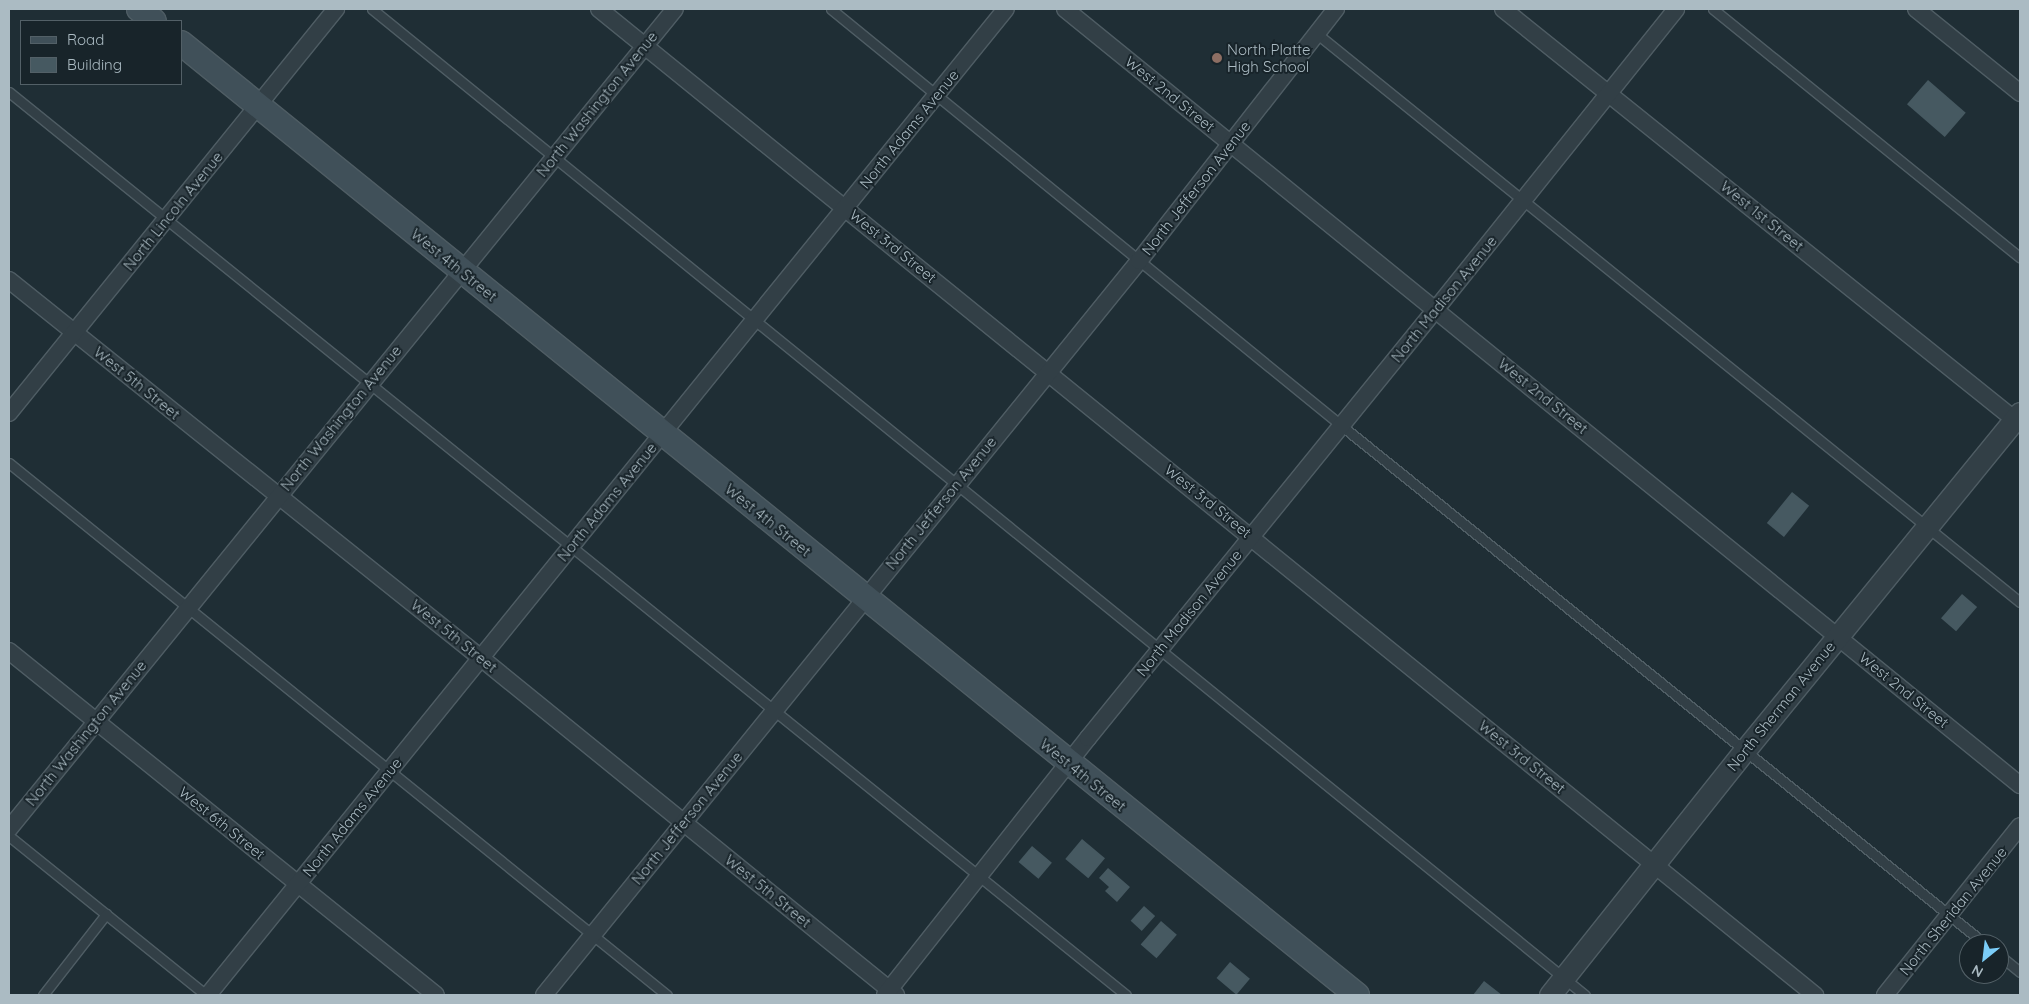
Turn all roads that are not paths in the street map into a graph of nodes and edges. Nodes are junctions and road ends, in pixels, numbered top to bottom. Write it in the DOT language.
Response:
graph roads {
  1 [pos="139,9"];
  2 [pos="336,9"];
  3 [pos="372,9"];
  4 [pos="599,9"];
  5 [pos="674,9"];
  6 [pos="832,9"];
  7 [pos="1006,9"];
  8 [pos="1065,9"];
  9 [pos="1336,9"];
  10 [pos="1503,9"];
  11 [pos="1676,9"];
  12 [pos="1713,9"];
  13 [pos="1916,9"];
  14 [pos="153,20"];
  15 [pos="1316,33"];
  16 [pos="182,44"];
  17 [pos="645,45"];
  18 [pos="9,92"];
  19 [pos="1608,93"];
  20 [pos="2020,93"];
  21 [pos="936,95"];
  22 [pos="258,106"];
  23 [pos="1231,142"];
  24 [pos="554,156"];
  25 [pos="1523,200"];
  26 [pos="845,208"];
  27 [pos="166,219"];
  28 [pos="2020,258"];
  29 [pos="1139,261"];
  30 [pos="461,270"];
  31 [pos="9,280"];
  32 [pos="1436,309"];
  33 [pos="754,320"];
  34 [pos="74,332"];
  35 [pos="1048,372"];
  36 [pos="370,382"];
  37 [pos="9,413"];
  38 [pos="2018,419"];
  39 [pos="1342,426"];
  40 [pos="661,434"];
  41 [pos="9,463"];
  42 [pos="957,484"];
  43 [pos="278,495"];
  44 [pos="1928,526"];
  45 [pos="1251,537"];
  46 [pos="571,546"];
  47 [pos="865,598"];
  48 [pos="2020,602"];
  49 [pos="188,608"];
  50 [pos="1838,636"];
  51 [pos="1159,649"];
  52 [pos="9,651"];
  53 [pos="481,658"];
  54 [pos="775,710"];
  55 [pos="96,721"];
  56 [pos="1745,750"];
  57 [pos="1068,762"];
  58 [pos="389,771"];
  59 [pos="2020,785"];
  60 [pos="684,823"];
  61 [pos="2020,826"];
  62 [pos="9,828"];
  63 [pos="9,836"];
  64 [pos="1654,864"];
  65 [pos="980,877"];
  66 [pos="298,884"];
  67 [pos="106,914"];
  68 [pos="1949,915"];
  69 [pos="1973,934"];
  70 [pos="593,935"];
  71 [pos="2009,963"];
  72 [pos="2020,972"];
  73 [pos="1564,978"];
  74 [pos="890,993"];
  75 [pos="43,995"];
  76 [pos="207,995"];
  77 [pos="436,995"];
  78 [pos="544,995"];
  79 [pos="667,995"];
  80 [pos="1126,995"];
  81 [pos="1357,995"];
  82 [pos="1550,995"];
  83 [pos="1585,995"];
  84 [pos="1815,995"];
  85 [pos="1885,995"];
  1 -- 14 [label="main road"];
  2 -- 22 [label="street, North Lincoln Avenue"];
  3 -- 24 [label="lane"];
  4 -- 17 [label="street, West 3rd Street"];
  5 -- 17 [label="street, North Washington Avenue"];
  6 -- 21 [label="lane"];
  7 -- 21 [label="street, North Adams Avenue"];
  8 -- 23 [label="street, West 2nd Street"];
  9 -- 15 [label="street, North Jefferson Avenue"];
  10 -- 19 [label="street, West 1st Street"];
  11 -- 19 [label="street, North Madison Avenue"];
  12 -- 28 [label="lane"];
  13 -- 20 [label="street"];
  15 -- 23 [label="street, North Jefferson Avenue"];
  15 -- 25 [label="lane"];
  16 -- 22 [label="main road, West 4th Street"];
  17 -- 24 [label="street, North Washington Avenue"];
  17 -- 26 [label="street, West 3rd Street"];
  18 -- 27 [label="lane"];
  19 -- 25 [label="street, North Madison Avenue"];
  19 -- 38 [label="street, West 1st Street"];
  21 -- 26 [label="street, North Adams Avenue"];
  21 -- 29 [label="lane"];
  22 -- 27 [label="street, North Lincoln Avenue"];
  22 -- 30 [label="main road, West 4th Street"];
  23 -- 29 [label="street, North Jefferson Avenue"];
  23 -- 32 [label="street, West 2nd Street"];
  24 -- 30 [label="street, North Washington Avenue"];
  24 -- 33 [label="lane"];
  25 -- 32 [label="street, North Madison Avenue"];
  25 -- 44 [label="lane"];
  26 -- 33 [label="street, North Adams Avenue"];
  26 -- 35 [label="street, West 3rd Street"];
  27 -- 34 [label="street, North Lincoln Avenue"];
  27 -- 36 [label="lane"];
  29 -- 35 [label="street, North Jefferson Avenue"];
  29 -- 39 [label="lane"];
  30 -- 36 [label="street, North Washington Avenue"];
  30 -- 40 [label="main road, West 4th Street"];
  31 -- 34 [label="street, West 5th Street"];
  32 -- 39 [label="street, North Madison Avenue"];
  32 -- 50 [label="street, West 2nd Street"];
  33 -- 40 [label="street, North Adams Avenue"];
  33 -- 42 [label="lane"];
  34 -- 37 [label="street, North Lincoln Avenue"];
  34 -- 43 [label="street, West 5th Street"];
  35 -- 42 [label="street, North Jefferson Avenue"];
  35 -- 45 [label="street, West 3rd Street"];
  36 -- 43 [label="street, North Washington Avenue"];
  36 -- 46 [label="lane"];
  38 -- 44 [label="street, North Sherman Avenue"];
  39 -- 45 [label="street, North Madison Avenue"];
  39 -- 56 [label="lane"];
  40 -- 46 [label="street, North Adams Avenue"];
  40 -- 47 [label="main road, West 4th Street"];
  41 -- 49 [label="lane"];
  42 -- 47 [label="street, North Jefferson Avenue"];
  42 -- 51 [label="lane"];
  43 -- 49 [label="street, North Washington Avenue"];
  43 -- 53 [label="street, West 5th Street"];
  44 -- 48 [label="lane"];
  44 -- 50 [label="street, North Sherman Avenue"];
  45 -- 51 [label="street, North Madison Avenue"];
  45 -- 64 [label="street, West 3rd Street"];
  46 -- 53 [label="street, North Adams Avenue"];
  46 -- 54 [label="lane"];
  47 -- 54 [label="street, North Jefferson Avenue"];
  47 -- 57 [label="main road, West 4th Street"];
  49 -- 55 [label="street, North Washington Avenue"];
  49 -- 58 [label="lane"];
  50 -- 56 [label="street, North Sherman Avenue"];
  50 -- 59 [label="street, West 2nd Street"];
  51 -- 57 [label="street, North Madison Avenue"];
  51 -- 73 [label="lane"];
  52 -- 55 [label="street, West 6th Street"];
  53 -- 58 [label="street, North Adams Avenue"];
  53 -- 60 [label="street, West 5th Street"];
  54 -- 60 [label="street, North Jefferson Avenue"];
  54 -- 65 [label="lane"];
  55 -- 62 [label="street, North Washington Avenue"];
  55 -- 66 [label="street, West 6th Street"];
  56 -- 64 [label="street, North Sherman Avenue"];
  56 -- 68 [label="lane"];
  57 -- 65 [label="street, North Madison Avenue"];
  57 -- 81 [label="main road, West 4th Street"];
  58 -- 66 [label="street, North Adams Avenue"];
  58 -- 70 [label="lane"];
  60 -- 70 [label="street, North Jefferson Avenue"];
  60 -- 74 [label="street, West 5th Street"];
  61 -- 68 [label="street, North Sheridan Avenue"];
  63 -- 67 [label="lane"];
  64 -- 73 [label="street, North Sherman Avenue"];
  64 -- 84 [label="street, West 3rd Street"];
  65 -- 74 [label="street, North Madison Avenue"];
  65 -- 80 [label="lane"];
  66 -- 76 [label="street, North Adams Avenue"];
  66 -- 77 [label="street, West 6th Street"];
  67 -- 75 [label="lane"];
  67 -- 76 [label="lane"];
  68 -- 69 [label="lane"];
  68 -- 85 [label="street, North Sheridan Avenue"];
  70 -- 78 [label="street, North Jefferson Avenue"];
  70 -- 79 [label="lane"];
  71 -- 72 [label="lane"];
  73 -- 82 [label="street, North Sherman Avenue"];
  73 -- 83 [label="lane"];
}
